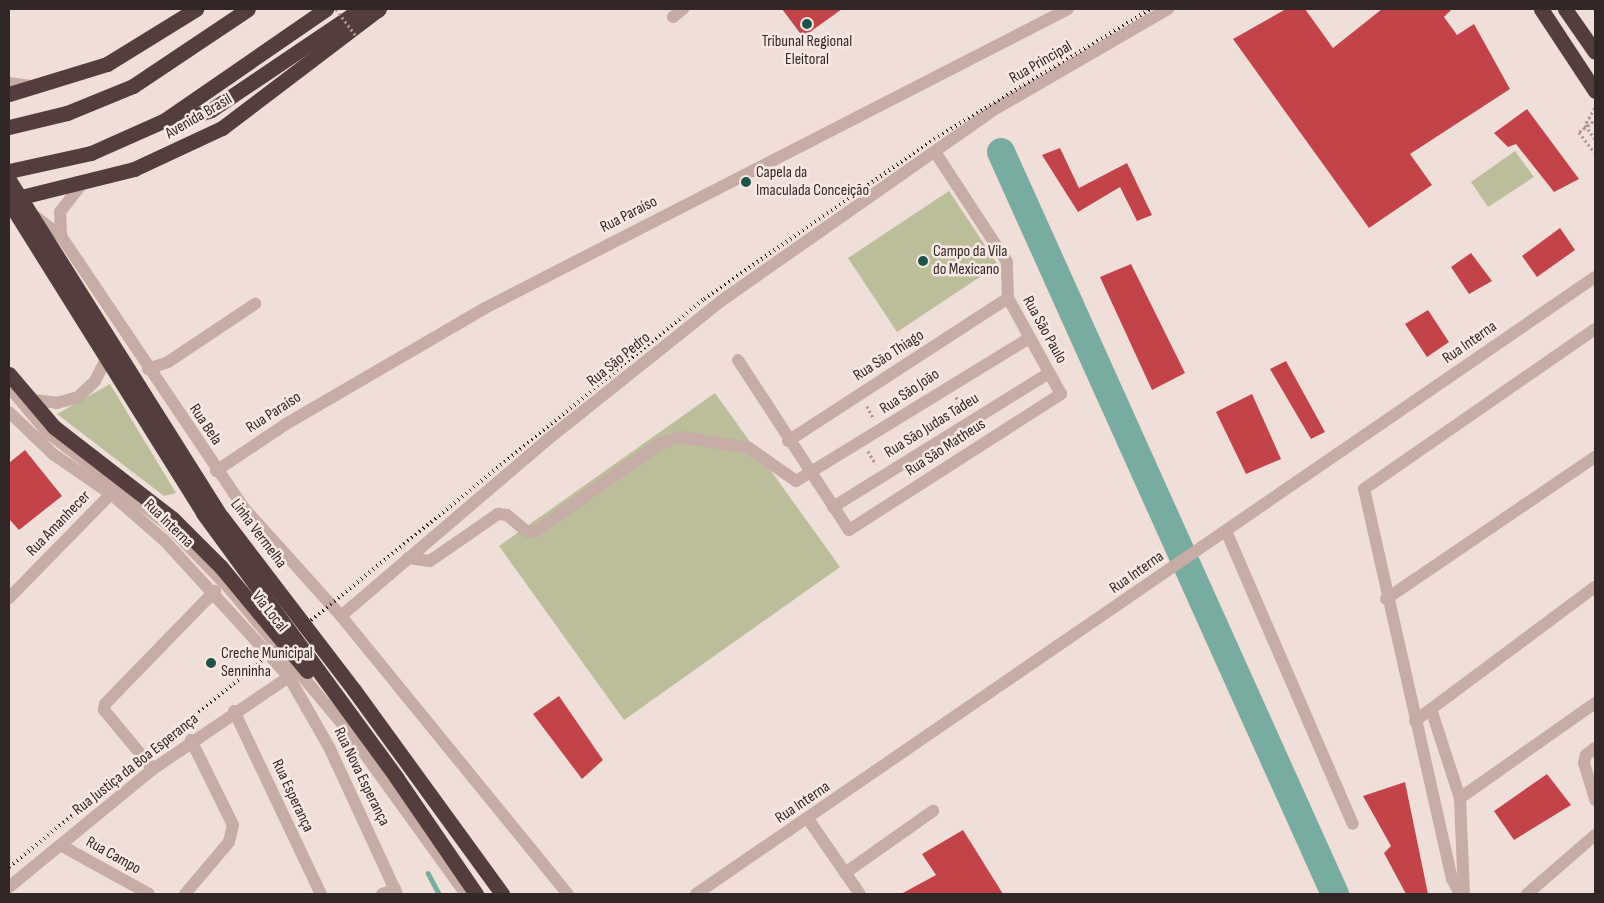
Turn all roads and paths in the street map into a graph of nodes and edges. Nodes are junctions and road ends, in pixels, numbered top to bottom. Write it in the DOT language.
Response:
graph roads {
  1 [pos="196,9"];
  2 [pos="248,9"];
  3 [pos="326,9"];
  4 [pos="336,9"];
  5 [pos="379,9"];
  6 [pos="1068,9"];
  7 [pos="1168,9"];
  8 [pos="1541,9"];
  9 [pos="1565,9"];
  10 [pos="357,37"];
  11 [pos="1595,52"];
  12 [pos="9,84"];
  13 [pos="43,87"];
  14 [pos="1595,91"];
  15 [pos="9,94"];
  16 [pos="1595,108"];
  17 [pos="1595,120"];
  18 [pos="9,127"];
  19 [pos="1595,139"];
  20 [pos="113,144"];
  21 [pos="935,152"];
  22 [pos="1595,153"];
  23 [pos="9,171"];
  24 [pos="9,180"];
  25 [pos="82,184"];
  26 [pos="9,202"];
  27 [pos="61,236"];
  28 [pos="1595,277"];
  29 [pos="1008,298"];
  30 [pos="255,304"];
  31 [pos="122,329"];
  32 [pos="1595,329"];
  33 [pos="1029,338"];
  34 [pos="738,360"];
  35 [pos="148,369"];
  36 [pos="1049,373"];
  37 [pos="9,374"];
  38 [pos="11,394"];
  39 [pos="860,394"];
  40 [pos="1061,394"];
  41 [pos="9,412"];
  42 [pos="881,431"];
  43 [pos="788,441"];
  44 [pos="1595,457"];
  45 [pos="216,471"];
  46 [pos="811,475"];
  47 [pos="110,494"];
  48 [pos="834,507"];
  49 [pos="1226,531"];
  50 [pos="408,558"];
  51 [pos="1595,587"];
  52 [pos="215,591"];
  53 [pos="9,598"];
  54 [pos="1386,599"];
  55 [pos="341,616"];
  56 [pos="289,677"];
  57 [pos="1595,703"];
  58 [pos="1430,709"];
  59 [pos="234,711"];
  60 [pos="1415,721"];
  61 [pos="191,740"];
  62 [pos="1595,748"];
  63 [pos="153,769"];
  64 [pos="396,777"];
  65 [pos="1460,798"];
  66 [pos="1595,800"];
  67 [pos="933,811"];
  68 [pos="808,819"];
  69 [pos="1353,824"];
  70 [pos="1595,835"];
  71 [pos="62,846"];
  72 [pos="845,873"];
  73 [pos="9,887"];
  74 [pos="396,892"];
  75 [pos="149,894"];
  76 [pos="184,894"];
  77 [pos="321,894"];
  78 [pos="382,894"];
  79 [pos="466,894"];
  80 [pos="476,894"];
  81 [pos="502,894"];
  82 [pos="568,894"];
  83 [pos="696,894"];
  84 [pos="860,894"];
  85 [pos="1462,894"];
  86 [pos="1527,894"];
  1 -- 13 [label="highway"];
  2 -- 18 [label="highway"];
  3 -- 20 [label="highway, Avenida Brasil"];
  4 -- 10 [label="path, bridge"];
  5 -- 20 [label="highway"];
  5 -- 25 [label="highway, Avenida Brasil"];
  6 -- 45 [label="street, Rua Paraíso"];
  7 -- 21 [label="street, Rua Principal"];
  8 -- 14 [label="highway"];
  9 -- 11 [label="highway"];
  12 -- 13 [label="street"];
  13 -- 15 [label="highway"];
  16 -- 19 [label="path"];
  17 -- 22 [label="path, bridge"];
  20 -- 23 [label="highway, Avenida Brasil"];
  21 -- 29 [label="street, Rua São Paulo"];
  21 -- 50 [label="street, Rua São Pedro"];
  24 -- 81 [label="highway, Linha Vermelha, bridge"];
  25 -- 26 [label="highway, Avenida Brasil"];
  25 -- 27 [label="street"];
  26 -- 27 [label="street, Rua Bela"];
  26 -- 64 [label="highway, Linha Vermelha, bridge"];
  27 -- 31 [label="street, Rua Bela"];
  28 -- 49 [label="street, Rua Interna"];
  29 -- 33 [label="street, Rua São Paulo"];
  29 -- 39 [label="street, Rua São Thiago"];
  30 -- 35 [label="street"];
  31 -- 35 [label="street, Rua Bela"];
  31 -- 38 [label="street"];
  32 -- 54 [label="street"];
  33 -- 36 [label="street, Rua São Paulo"];
  33 -- 42 [label="street, Rua São João"];
  34 -- 43 [label="street"];
  35 -- 45 [label="street, Rua Bela"];
  36 -- 40 [label="street, Rua São Paulo"];
  36 -- 48 [label="street, Rua São Judas Tadeu"];
  37 -- 64 [label="highway, bridge"];
  38 -- 79 [label="street, Via Local"];
  39 -- 42 [label="path"];
  39 -- 43 [label="street, Rua São Thiago"];
  40 -- 48 [label="street, Rua São Matheus"];
  41 -- 47 [label="street, Rua Interna"];
  42 -- 46 [label="street, Rua São João"];
  43 -- 46 [label="street"];
  44 -- 54 [label="street"];
  45 -- 55 [label="street, Rua Bela"];
  46 -- 48 [label="street"];
  46 -- 50 [label="street"];
  47 -- 52 [label="street, Rua Interna"];
  47 -- 53 [label="street, Rua Amanhecer"];
  49 -- 68 [label="street, Rua Interna"];
  49 -- 69 [label="street"];
  50 -- 55 [label="street, Rua São Pedro"];
  51 -- 58 [label="street"];
  52 -- 56 [label="street, Rua Interna"];
  52 -- 63 [label="street"];
  54 -- 60 [label="street"];
  55 -- 82 [label="street"];
  56 -- 59 [label="street, Rua Justiça da Boa Esperança"];
  56 -- 74 [label="street, Rua Nova Esperança"];
  57 -- 65 [label="street"];
  58 -- 60 [label="street"];
  58 -- 65 [label="street"];
  59 -- 61 [label="street, Rua Justiça da Boa Esperança"];
  59 -- 77 [label="street, Rua Esperança"];
  60 -- 85 [label="street"];
  61 -- 63 [label="street, Rua Justiça da Boa Esperança"];
  61 -- 76 [label="street"];
  62 -- 66 [label="street"];
  63 -- 71 [label="street, Rua Justiça da Boa Esperança"];
  64 -- 80 [label="highway, Linha Vermelha"];
  65 -- 85 [label="street"];
  67 -- 72 [label="street"];
  68 -- 72 [label="street"];
  68 -- 83 [label="street, Rua Interna"];
  70 -- 86 [label="street"];
  71 -- 73 [label="street, Rua Justiça da Boa Esperança"];
  71 -- 75 [label="street, Rua Campo"];
  72 -- 84 [label="street"];
  74 -- 78 [label="street"];
}
